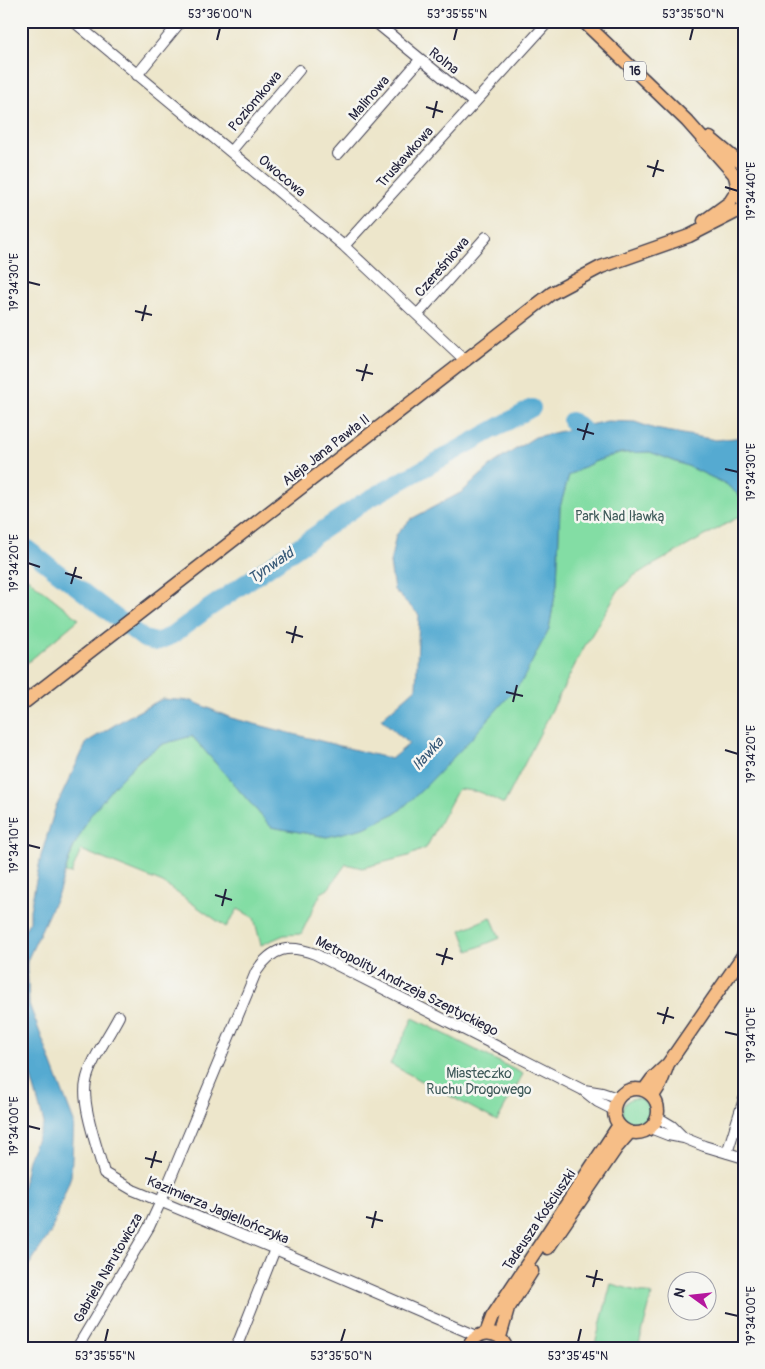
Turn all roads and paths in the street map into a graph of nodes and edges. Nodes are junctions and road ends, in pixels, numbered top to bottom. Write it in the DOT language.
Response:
graph roads {
  1 [pos="73,21"];
  2 [pos="181,21"];
  3 [pos="374,21"];
  4 [pos="549,21"];
  5 [pos="583,21"];
  6 [pos="420,60"];
  7 [pos="300,70"];
  8 [pos="137,75"];
  9 [pos="473,102"];
  10 [pos="687,121"];
  11 [pos="230,151"];
  12 [pos="338,154"];
  13 [pos="744,164"];
  14 [pos="739,181"];
  15 [pos="744,204"];
  16 [pos="744,208"];
  17 [pos="486,237"];
  18 [pos="663,244"];
  19 [pos="344,246"];
  20 [pos="418,314"];
  21 [pos="466,361"];
  22 [pos="21,705"];
  23 [pos="744,954"];
  24 [pos="120,1016"];
  25 [pos="649,1093"];
  26 [pos="744,1098"];
  27 [pos="616,1104"];
  28 [pos="654,1122"];
  29 [pos="624,1128"];
  30 [pos="727,1153"];
  31 [pos="744,1158"];
  32 [pos="161,1201"];
  33 [pos="276,1249"];
  34 [pos="481,1335"];
  35 [pos="503,1342"];
  36 [pos="76,1348"];
  37 [pos="236,1348"];
  38 [pos="468,1348"];
  1 -- 8 [label="street, Owocowa"];
  2 -- 8 [label="street"];
  3 -- 6 [label="street, Rolna"];
  4 -- 9 [label="street, Truskawkowa"];
  5 -- 10 [label="main road, 16"];
  6 -- 9 [label="street, Rolna"];
  6 -- 12 [label="street, Malinowa"];
  7 -- 11 [label="street, Poziomkowa"];
  8 -- 11 [label="street, Owocowa"];
  9 -- 19 [label="street, Truskawkowa"];
  10 -- 13 [label="main road, 16"];
  10 -- 14 [label="main road, 16"];
  11 -- 19 [label="street, Owocowa"];
  14 -- 15 [label="main road, 16"];
  14 -- 18 [label="main road, Aleja Jana Pawła II"];
  16 -- 18 [label="main road, Aleja Jana Pawła II"];
  17 -- 20 [label="street, Czereśniowa"];
  18 -- 21 [label="main road, Aleja Jana Pawła II"];
  19 -- 20 [label="street, Owocowa"];
  20 -- 21 [label="street, Owocowa"];
  21 -- 22 [label="main road, Aleja Jana Pawła II"];
  23 -- 25 [label="main road"];
  24 -- 32 [label="street, Kazimierza Jagiellończyka"];
  25 -- 27 [label="main road"];
  25 -- 28 [label="main road"];
  26 -- 30 [label="street"];
  27 -- 29 [label="main road"];
  27 -- 32 [label="street, Metropolity Andrzeja Szeptyckiego"];
  28 -- 29 [label="main road"];
  28 -- 30 [label="street"];
  29 -- 34 [label="main road, Tadeusza Kościuszki"];
  29 -- 35 [label="main road, Tadeusza Kościuszki"];
  30 -- 31 [label="street"];
  32 -- 33 [label="street, Kazimierza Jagiellończyka"];
  32 -- 36 [label="street, Gabriela Narutowicza"];
  33 -- 34 [label="street, Kazimierza Jagiellończyka"];
  33 -- 37 [label="street"];
  34 -- 35 [label="main road"];
  34 -- 38 [label="main road, Tadeusza Kościuszki"];
}
